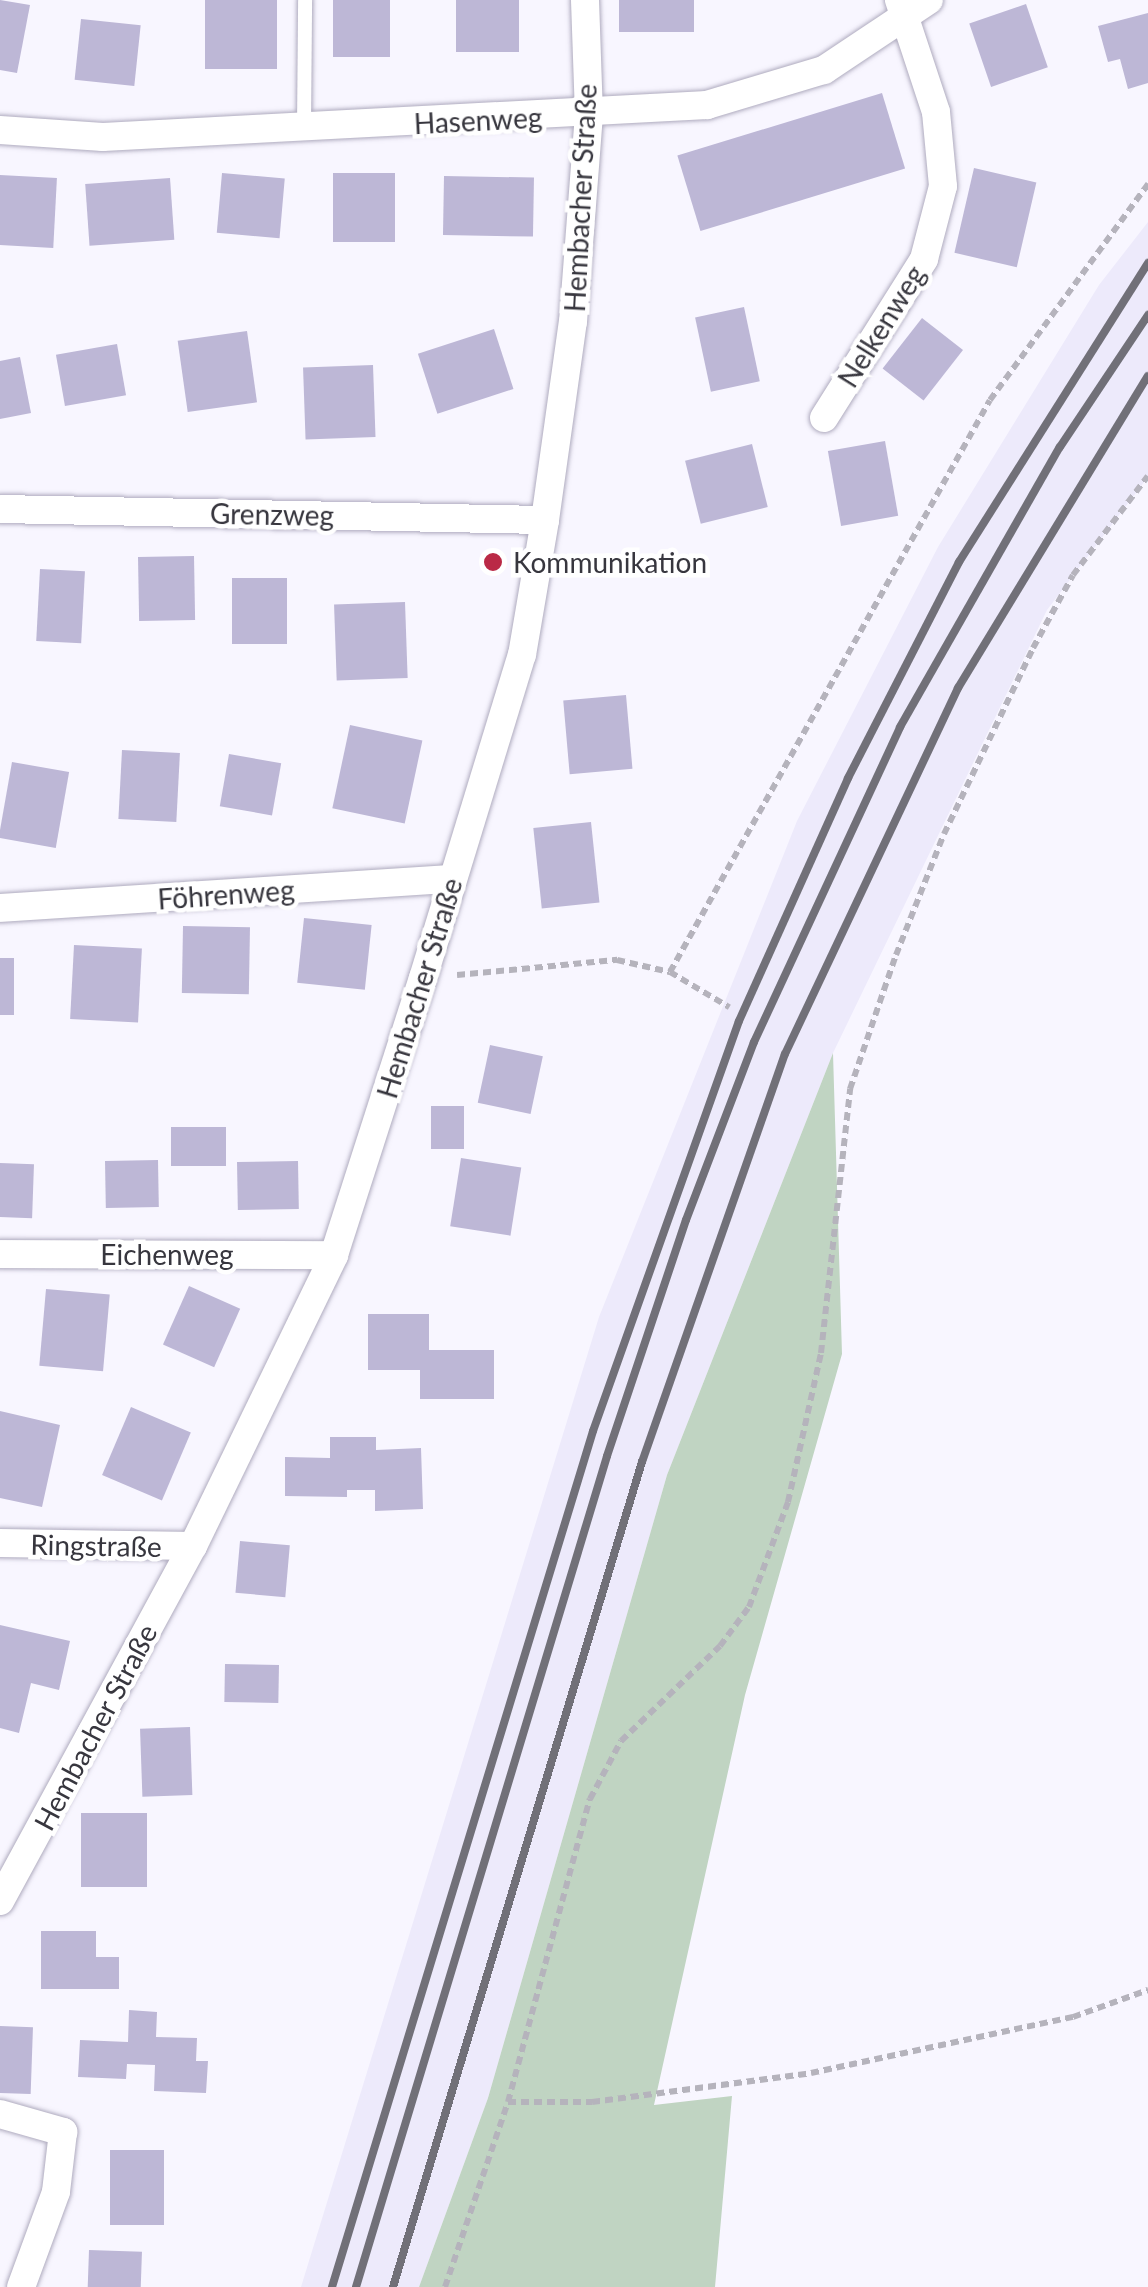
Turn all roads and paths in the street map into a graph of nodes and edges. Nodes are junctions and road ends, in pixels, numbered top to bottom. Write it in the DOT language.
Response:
graph roads {
  1 [pos="305,0"];
  2 [pos="584,0"];
  3 [pos="929,0"];
  4 [pos="901,12"];
  5 [pos="590,114"];
  6 [pos="304,128"];
  7 [pos="0,130"];
  8 [pos="1148,184"];
  9 [pos="824,418"];
  10 [pos="1148,476"];
  11 [pos="0,509"];
  12 [pos="545,520"];
  13 [pos="452,879"];
  14 [pos="0,908"];
  15 [pos="670,972"];
  16 [pos="423,978"];
  17 [pos="729,1006"];
  18 [pos="0,1254"];
  19 [pos="334,1255"];
  20 [pos="0,1543"];
  21 [pos="193,1546"];
  22 [pos="0,1902"];
  23 [pos="1148,1990"];
  24 [pos="508,2102"];
  25 [pos="0,2114"];
  26 [pos="21,2287"];
  27 [pos="446,2287"];
  1 -- 6 [label="lane"];
  2 -- 5 [label="street, Hembacher Straße"];
  3 -- 4 [label="street, Hasenweg"];
  4 -- 5 [label="street, Hasenweg"];
  4 -- 9 [label="street, Nelkenweg"];
  5 -- 6 [label="street, Hasenweg"];
  5 -- 12 [label="street, Hembacher Straße"];
  6 -- 7 [label="street, Hasenweg"];
  8 -- 15 [label="path"];
  10 -- 24 [label="path"];
  11 -- 12 [label="street, Grenzweg"];
  12 -- 13 [label="street, Hembacher Straße"];
  13 -- 14 [label="street, Föhrenweg"];
  13 -- 16 [label="street, Hembacher Straße"];
  15 -- 16 [label="path"];
  15 -- 17 [label="path"];
  16 -- 19 [label="street, Hembacher Straße"];
  18 -- 19 [label="street, Eichenweg"];
  19 -- 21 [label="street, Hembacher Straße"];
  20 -- 21 [label="street, Ringstraße"];
  21 -- 22 [label="street, Hembacher Straße"];
  23 -- 24 [label="path"];
  24 -- 27 [label="path"];
  25 -- 26 [label="street"];
}
